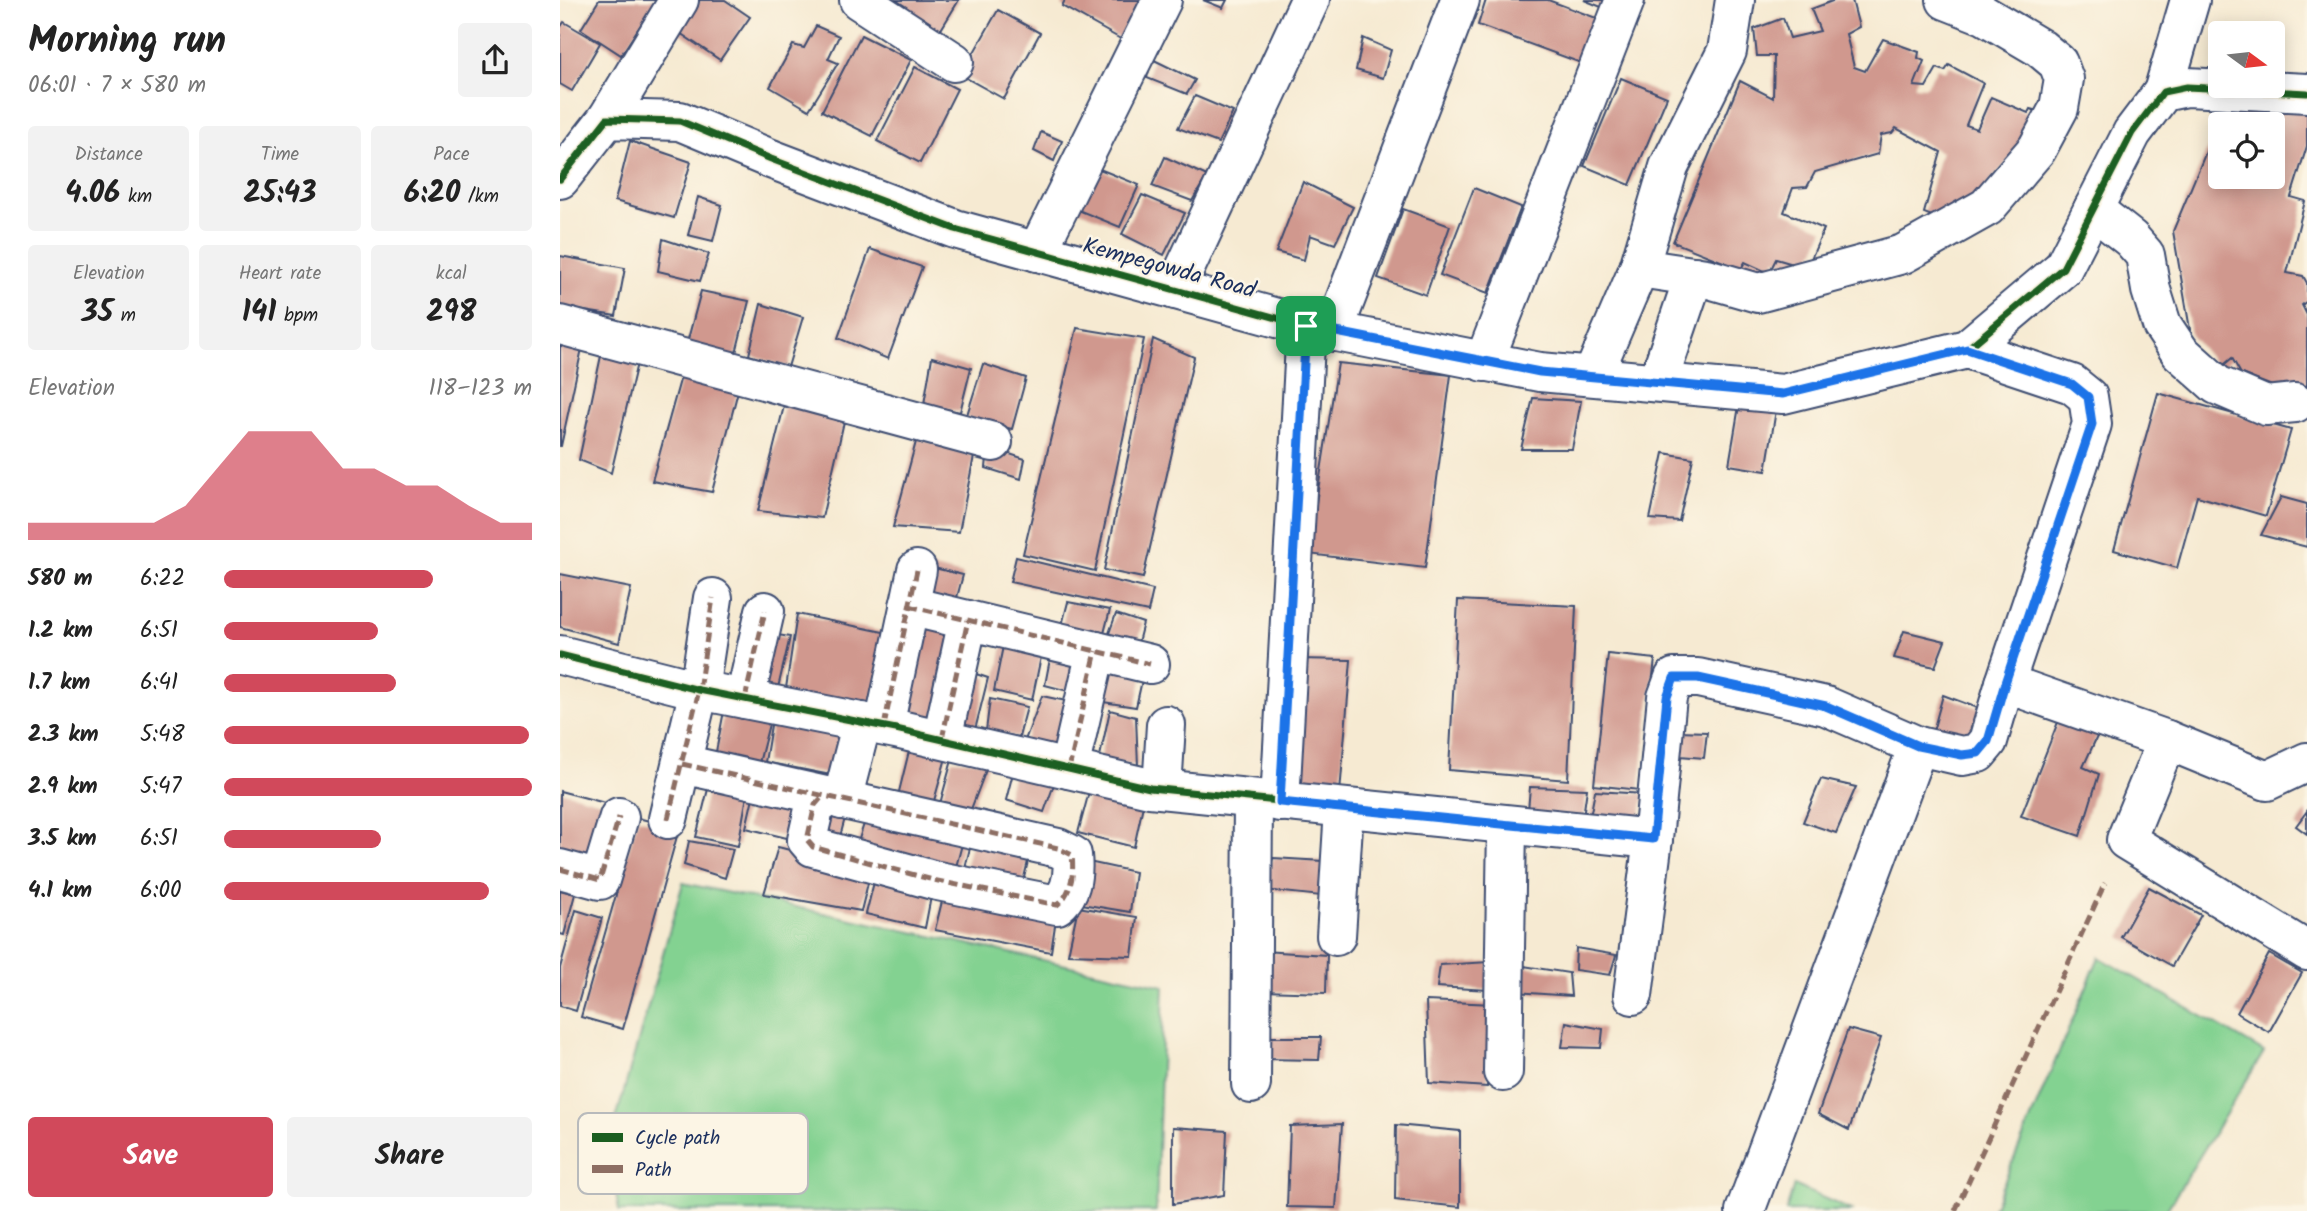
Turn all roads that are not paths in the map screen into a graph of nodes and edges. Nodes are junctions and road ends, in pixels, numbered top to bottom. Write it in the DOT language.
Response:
graph roads {
  1 [pos="679,0"];
  2 [pos="859,0"];
  3 [pos="1162,0"];
  4 [pos="1310,0"];
  5 [pos="1460,0"];
  6 [pos="1625,0"];
  7 [pos="1735,0"];
  8 [pos="1946,0"];
  9 [pos="2190,0"];
  10 [pos="954,62"];
  11 [pos="2163,92"];
  12 [pos="2307,93"];
  13 [pos="607,119"];
  14 [pos="560,179"];
  15 [pos="2093,209"];
  16 [pos="1037,252"];
  17 [pos="1639,268"];
  18 [pos="1694,276"];
  19 [pos="1175,290"];
  20 [pos="560,325"];
  21 [pos="1319,329"];
  22 [pos="1967,349"];
  23 [pos="1485,362"];
  24 [pos="1593,375"];
  25 [pos="1658,382"];
  26 [pos="2295,403"];
  27 [pos="993,442"];
  28 [pos="713,598"];
  29 [pos="765,611"];
  30 [pos="968,621"];
  31 [pos="1096,651"];
  32 [pos="560,656"];
  33 [pos="1150,664"];
  34 [pos="2005,683"];
  35 [pos="699,690"];
  36 [pos="745,699"];
  37 [pos="873,724"];
  38 [pos="1166,725"];
  39 [pos="942,739"];
  40 [pos="2167,740"];
  41 [pos="1918,746"];
  42 [pos="2307,762"];
  43 [pos="682,764"];
  44 [pos="1069,769"];
  45 [pos="1162,789"];
  46 [pos="832,798"];
  47 [pos="1267,801"];
  48 [pos="1344,809"];
  49 [pos="619,817"];
  50 [pos="668,819"];
  51 [pos="1507,825"];
  52 [pos="1653,839"];
  53 [pos="560,869"];
  54 [pos="1336,936"];
  55 [pos="2307,951"];
  56 [pos="1633,995"];
  57 [pos="1503,1072"];
  58 [pos="1251,1084"];
  59 [pos="1745,1211"];
  1 -- 13 [label="street"];
  2 -- 10 [label="street"];
  3 -- 16 [label="street"];
  4 -- 19 [label="street"];
  5 -- 21 [label="street"];
  6 -- 23 [label="street"];
  7 -- 17 [label="street"];
  8 -- 18 [label="street"];
  9 -- 11 [label="street"];
  11 -- 12 [label="street"];
  11 -- 15 [label="street, Kempegowda Road"];
  13 -- 14 [label="street"];
  13 -- 16 [label="street, Kempegowda Road"];
  15 -- 22 [label="street, Kempegowda Road"];
  15 -- 26 [label="street"];
  16 -- 19 [label="street, Kempegowda Road"];
  17 -- 18 [label="street"];
  17 -- 24 [label="street"];
  18 -- 25 [label="street"];
  19 -- 21 [label="street, Kempegowda Road"];
  20 -- 27 [label="street"];
  21 -- 23 [label="street, Kempegowda Road"];
  21 -- 47 [label="street"];
  22 -- 25 [label="street, Kempegowda Road"];
  22 -- 34 [label="street"];
  23 -- 24 [label="street, Kempegowda Road"];
  24 -- 25 [label="street, Kempegowda Road"];
  28 -- 35 [label="street"];
  29 -- 36 [label="street"];
  30 -- 31 [label="street"];
  30 -- 37 [label="street"];
  30 -- 39 [label="street"];
  31 -- 33 [label="street"];
  31 -- 44 [label="street"];
  32 -- 35 [label="street"];
  34 -- 40 [label="street"];
  34 -- 41 [label="street"];
  35 -- 36 [label="street"];
  35 -- 43 [label="street"];
  36 -- 37 [label="street"];
  37 -- 39 [label="street"];
  37 -- 46 [label="street"];
  38 -- 45 [label="street"];
  39 -- 44 [label="street"];
  40 -- 42 [label="street"];
  40 -- 55 [label="street"];
  41 -- 52 [label="street"];
  41 -- 59 [label="street"];
  43 -- 46 [label="street"];
  43 -- 50 [label="street"];
  44 -- 45 [label="street"];
  45 -- 47 [label="street"];
  46 -- 46 [label="street"];
  47 -- 48 [label="street"];
  47 -- 58 [label="street"];
  48 -- 51 [label="street"];
  48 -- 54 [label="street"];
  49 -- 53 [label="street"];
  51 -- 52 [label="street"];
  51 -- 57 [label="street"];
  52 -- 56 [label="street"];
}
